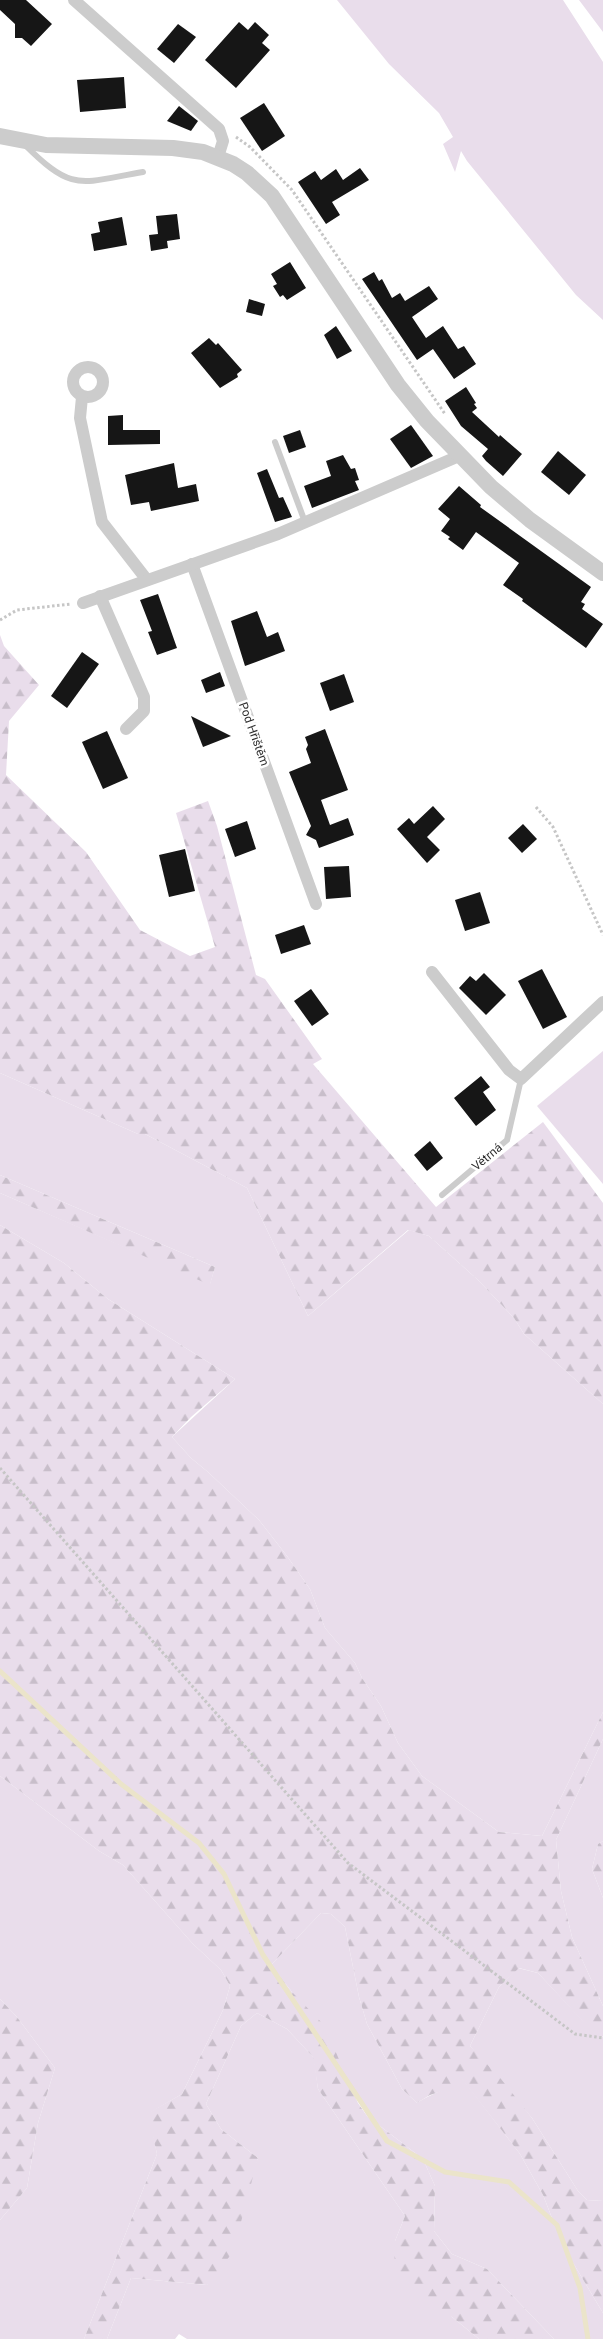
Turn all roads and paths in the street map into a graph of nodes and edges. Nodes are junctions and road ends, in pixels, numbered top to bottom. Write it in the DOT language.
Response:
graph roads {
  1 [pos="74,0"];
  2 [pos="221,133"];
  3 [pos="0,136"];
  4 [pos="22,142"];
  5 [pos="218,157"];
  6 [pos="143,172"];
  7 [pos="82,397"];
  8 [pos="442,438"];
  9 [pos="275,442"];
  10 [pos="459,456"];
  11 [pos="305,522"];
  12 [pos="192,564"];
  13 [pos="603,573"];
  14 [pos="147,580"];
  15 [pos="100,596"];
  16 [pos="83,603"];
  17 [pos="0,620"];
  18 [pos="126,729"];
  19 [pos="536,807"];
  20 [pos="316,904"];
  21 [pos="603,934"];
  22 [pos="432,972"];
  23 [pos="603,1002"];
  24 [pos="521,1079"];
  25 [pos="442,1195"];
  26 [pos="0,1468"];
  27 [pos="603,2038"];
  1 -- 2 [label="street"];
  2 -- 5 [label="street"];
  2 -- 8 [label="path"];
  3 -- 4 [label="street"];
  4 -- 5 [label="street"];
  4 -- 6 [label="lane"];
  5 -- 8 [label="street"];
  7 -- 14 [label="street"];
  8 -- 10 [label="street"];
  9 -- 11 [label="lane"];
  10 -- 11 [label="street"];
  10 -- 13 [label="street"];
  11 -- 12 [label="street"];
  12 -- 14 [label="street"];
  12 -- 20 [label="street, Pod Hřištěm"];
  14 -- 15 [label="street"];
  15 -- 16 [label="street"];
  15 -- 18 [label="street"];
  16 -- 17 [label="path"];
  19 -- 21 [label="path"];
  22 -- 24 [label="street"];
  23 -- 24 [label="street"];
  24 -- 25 [label="lane, Větrná"];
  26 -- 27 [label="path"];
}
